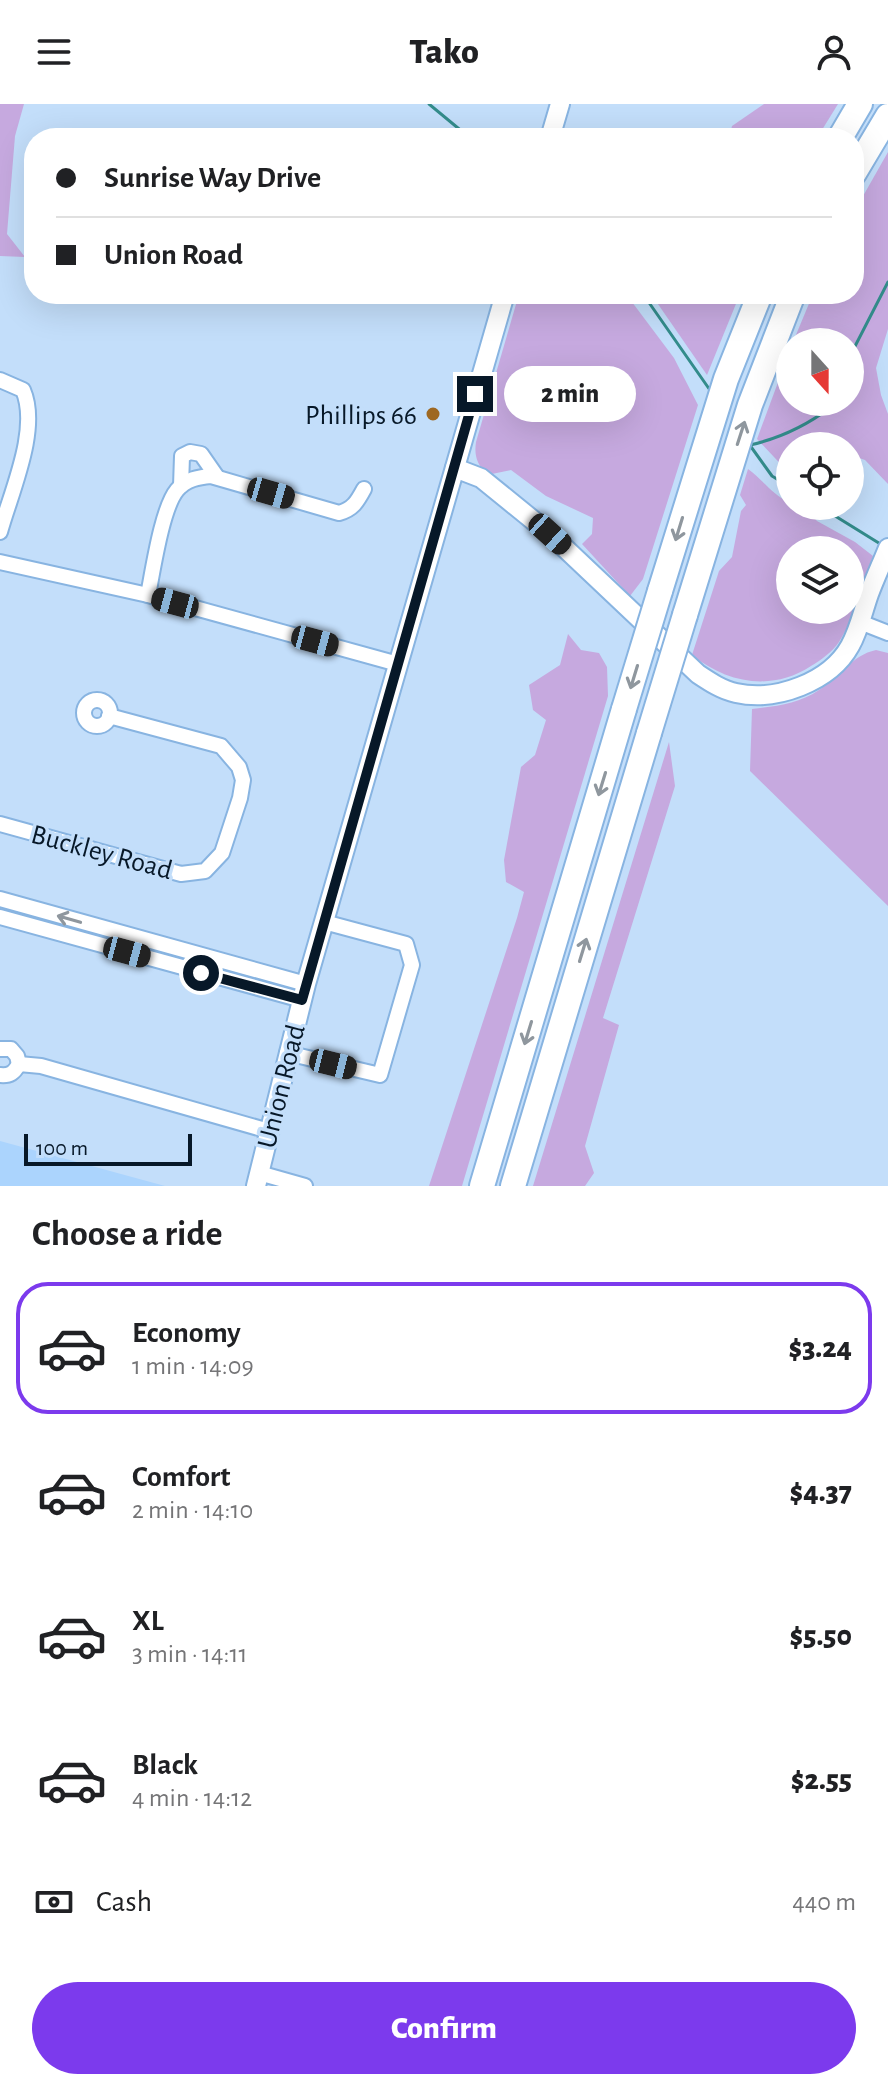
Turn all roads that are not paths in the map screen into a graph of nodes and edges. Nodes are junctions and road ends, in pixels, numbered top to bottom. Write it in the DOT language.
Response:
graph roads {
  1 [pos="560,104"];
  2 [pos="860,104"];
  3 [pos="888,116"];
  4 [pos="553,128"];
  5 [pos="846,128"];
  6 [pos="864,156"];
  7 [pos="502,304"];
  8 [pos="756,304"];
  9 [pos="789,304"];
  10 [pos="0,380"];
  11 [pos="455,468"];
  12 [pos="217,477"];
  13 [pos="181,486"];
  14 [pos="364,489"];
  15 [pos="0,532"];
  16 [pos="885,556"];
  17 [pos="0,562"];
  18 [pos="148,595"];
  19 [pos="864,611"];
  20 [pos="859,624"];
  21 [pos="864,624"];
  22 [pos="888,633"];
  23 [pos="398,664"];
  24 [pos="109,716"];
  25 [pos="0,824"];
  26 [pos="0,899"];
  27 [pos="0,917"];
  28 [pos="324,922"];
  29 [pos="304,992"];
  30 [pos="0,1049"];
  31 [pos="287,1053"];
  32 [pos="19,1064"];
  33 [pos="0,1075"];
  34 [pos="269,1131"];
  35 [pos="257,1179"];
  36 [pos="305,1186"];
  37 [pos="482,1186"];
  38 [pos="513,1186"];
  1 -- 4 [label="main road"];
  2 -- 5 [label="highway"];
  3 -- 6 [label="highway"];
  7 -- 11 [label="main road, Union Road"];
  8 -- 37 [label="highway, one-way, bridge"];
  38 -- 9 [label="highway, one-way, bridge"];
  10 -- 15 [label="street"];
  11 -- 20 [label="main road"];
  11 -- 23 [label="main road, Union Road"];
  12 -- 13 [label="street"];
  12 -- 13 [label="street"];
  12 -- 14 [label="street"];
  13 -- 18 [label="street"];
  16 -- 19 [label="main road"];
  17 -- 18 [label="street"];
  18 -- 23 [label="street"];
  21 -- 22 [label="street"];
  23 -- 28 [label="main road, Union Road"];
  24 -- 25 [label="street, Buckley Road"];
  29 -- 26 [label="street, one-way"];
  27 -- 29 [label="street"];
  28 -- 29 [label="main road, Union Road"];
  28 -- 31 [label="street"];
  29 -- 31 [label="main road, Union Road"];
  30 -- 32 [label="street"];
  31 -- 34 [label="main road, Union Road"];
  32 -- 33 [label="street"];
  32 -- 34 [label="street"];
  34 -- 35 [label="main road, Union Road"];
  35 -- 36 [label="street"];
}
